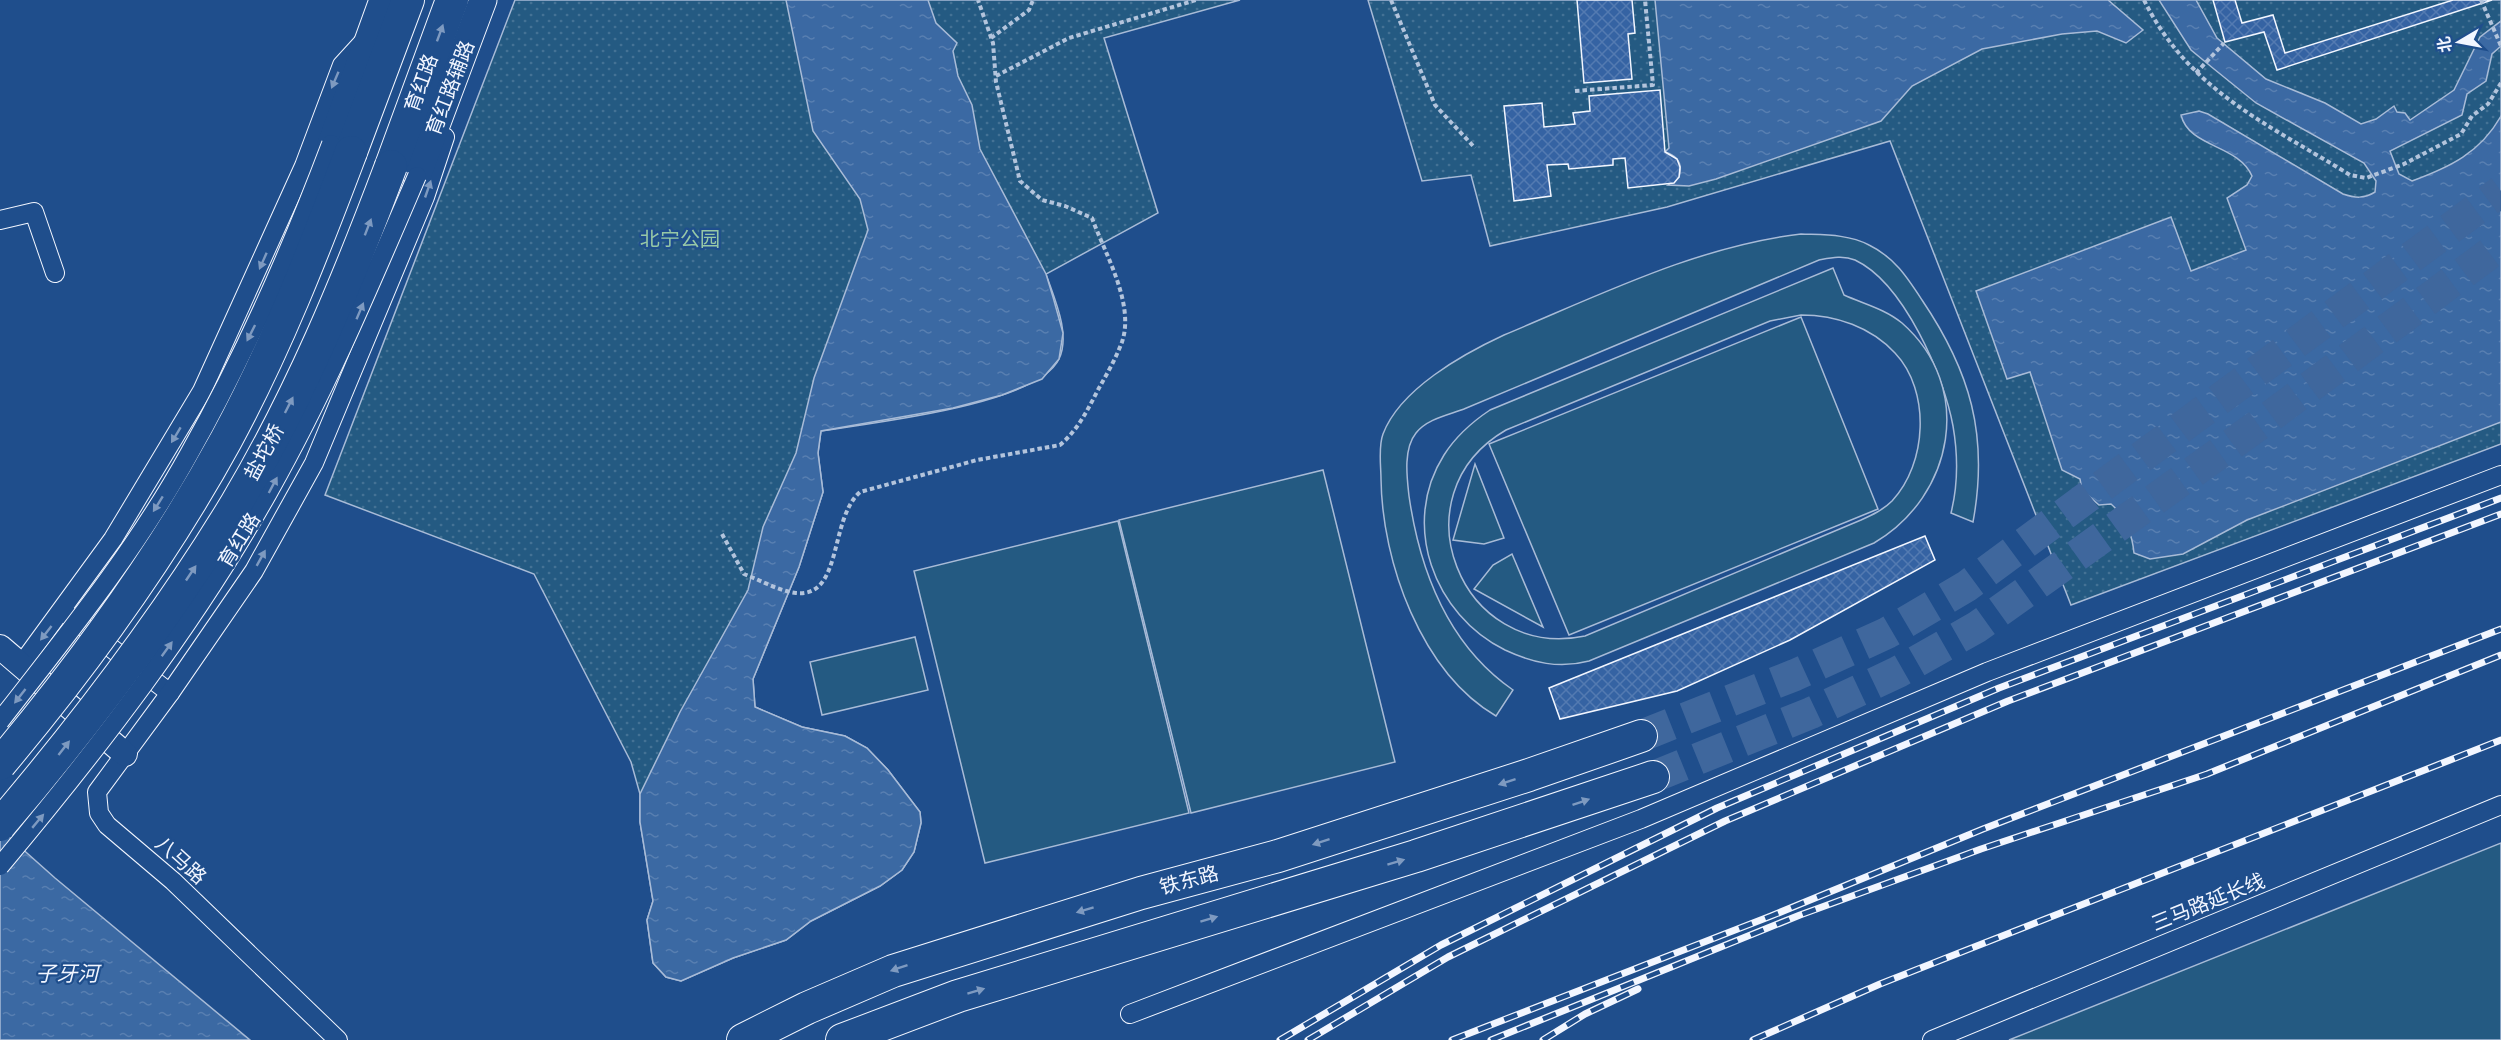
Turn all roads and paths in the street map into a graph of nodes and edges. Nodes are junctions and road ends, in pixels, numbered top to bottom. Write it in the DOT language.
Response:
graph roads {
  1 [pos="383,0"];
  2 [pos="408,0"];
  3 [pos="452,0"];
  4 [pos="483,0"];
  5 [pos="978,0"];
  6 [pos="1033,0"];
  7 [pos="1196,0"];
  8 [pos="1391,0"];
  9 [pos="1645,0"];
  10 [pos="2144,0"];
  11 [pos="2481,0"];
  12 [pos="370,34"];
  13 [pos="991,38"];
  14 [pos="2224,43"];
  15 [pos="2501,46"];
  16 [pos="461,59"];
  17 [pos="2196,73"];
  18 [pos="996,76"];
  19 [pos="2501,83"];
  20 [pos="1575,91"];
  21 [pos="341,148"];
  22 [pos="1475,148"];
  23 [pos="404,171"];
  24 [pos="0,220"];
  25 [pos="55,273"];
  26 [pos="2501,475"];
  27 [pos="722,534"];
  28 [pos="63,611"];
  29 [pos="0,647"];
  30 [pos="21,665"];
  31 [pos="170,693"];
  32 [pos="0,722"];
  33 [pos="1641,736"];
  34 [pos="125,754"];
  35 [pos="0,764"];
  36 [pos="1653,777"];
  37 [pos="2501,805"];
  38 [pos="0,825"];
  39 [pos="0,866"];
  40 [pos="1130,1014"];
  41 [pos="338,1040"];
  42 [pos="743,1040"];
  43 [pos="843,1040"];
  44 [pos="1932,1040"];
  1 -- 12 [label="main road"];
  2 -- 21 [label="highway, 育红路"];
  23 -- 3 [label="highway, 育红路, one-way"];
  4 -- 16 [label="main road, 育红路辅路"];
  5 -- 13 [label="path"];
  6 -- 13 [label="path"];
  7 -- 18 [label="path"];
  8 -- 22 [label="path"];
  9 -- 20 [label="path"];
  10 -- 17 [label="path"];
  11 -- 15 [label="path"];
  12 -- 21 [label="main road"];
  12 -- 28 [label="street, one-way"];
  13 -- 18 [label="path"];
  14 -- 17 [label="path"];
  16 -- 23 [label="main road, 育红路辅路"];
  31 -- 16 [label="street, 八马路, one-way"];
  17 -- 19 [label="path"];
  18 -- 27 [label="path"];
  21 -- 32 [label="street, 育红路, one-way, bridge"];
  21 -- 35 [label="highway, 盐坨桥, bridge"];
  38 -- 23 [label="highway, 盐坨桥, one-way, bridge"];
  39 -- 23 [label="street, 育红路, one-way, bridge"];
  24 -- 25 [label="street"];
  26 -- 40 [label="street"];
  28 -- 30 [label="street, one-way"];
  28 -- 31 [label="street"];
  29 -- 30 [label="street"];
  30 -- 34 [label="street"];
  31 -- 34 [label="street, 八马路"];
  33 -- 42 [label="highway, 铁东路, one-way"];
  34 -- 41 [label="street, 八马路"];
  43 -- 36 [label="highway, one-way"];
  37 -- 44 [label="street, 三马路延长线"];
}
